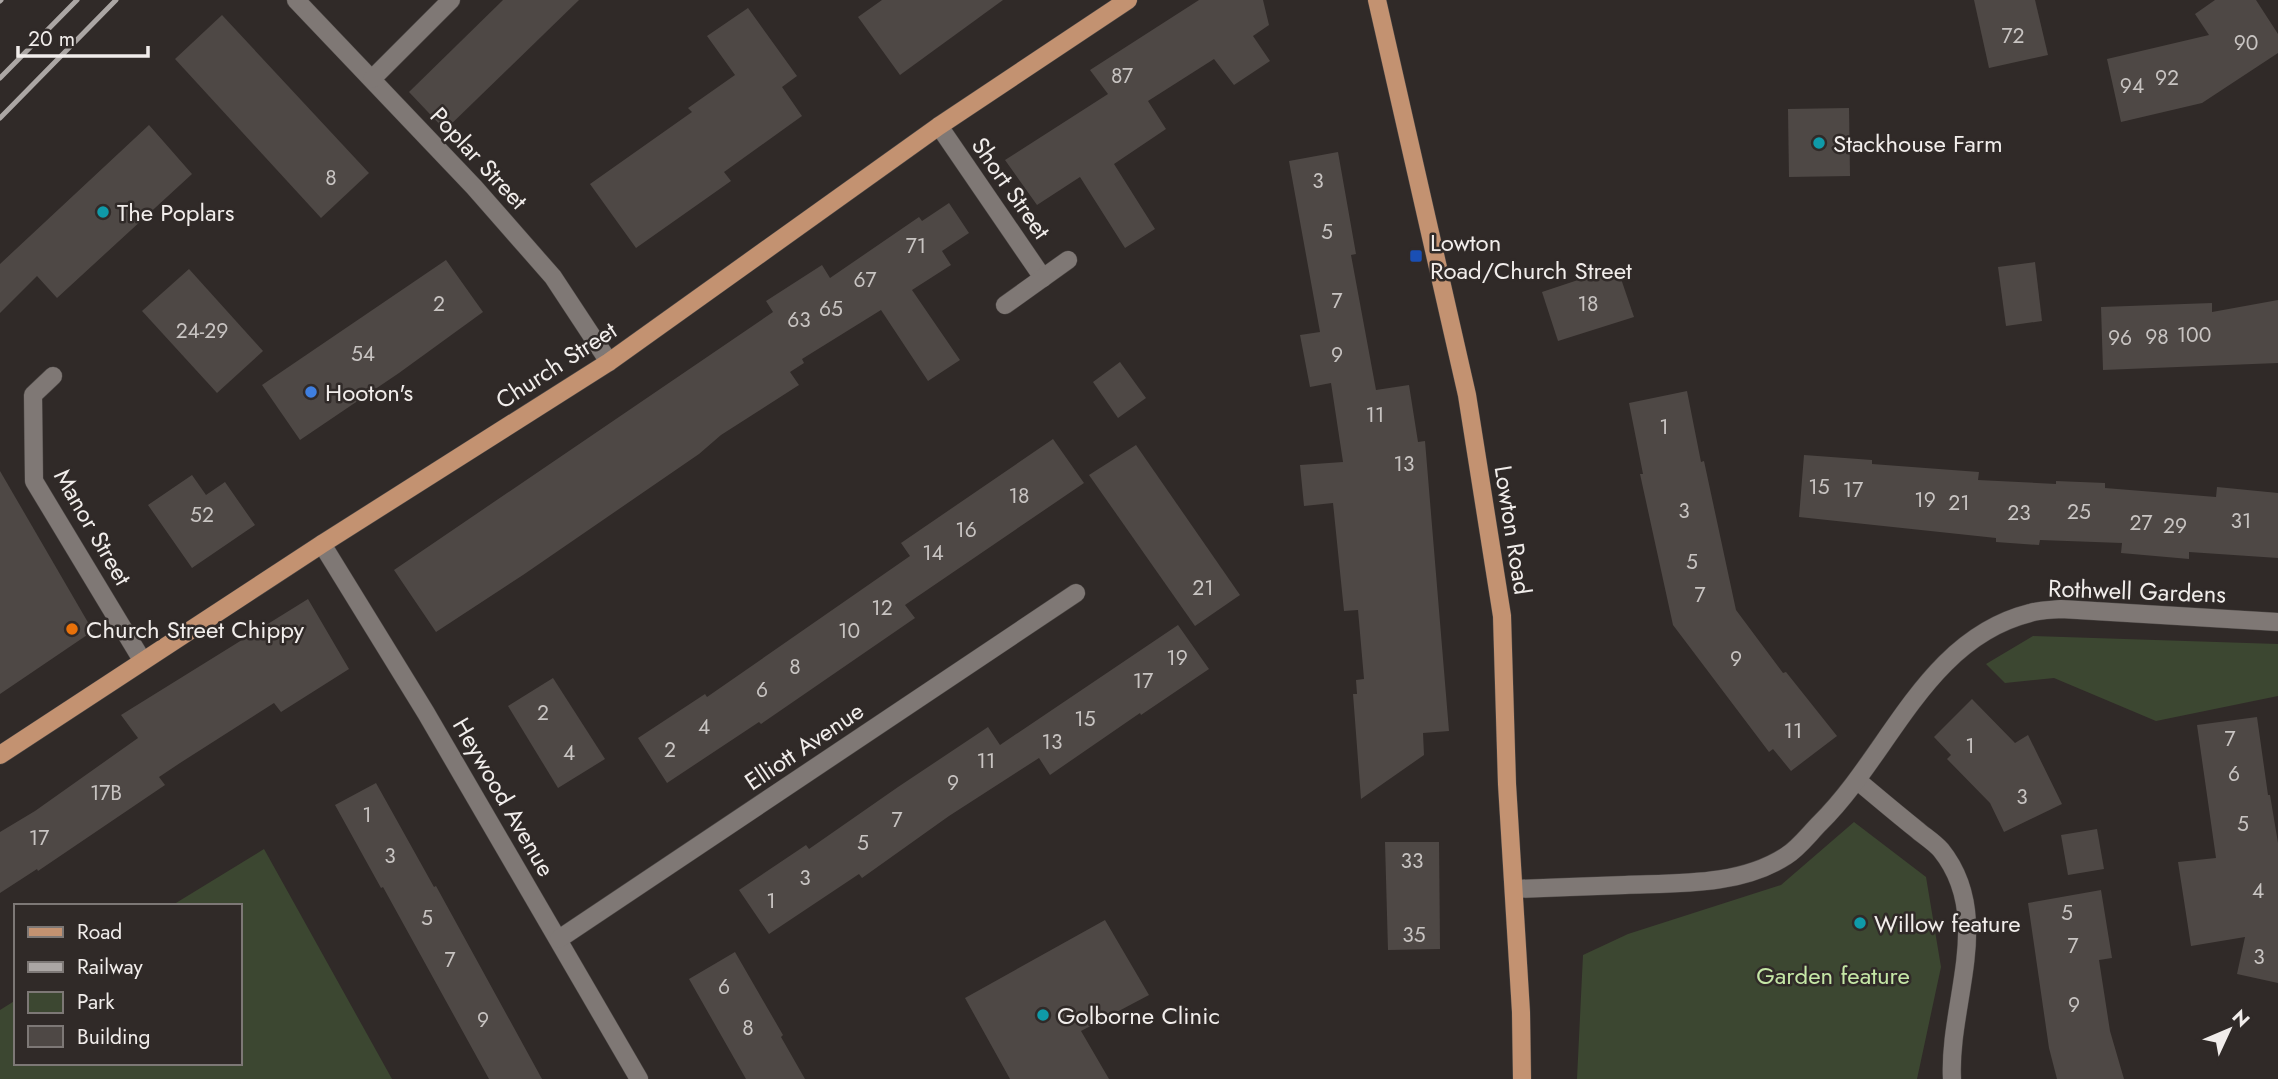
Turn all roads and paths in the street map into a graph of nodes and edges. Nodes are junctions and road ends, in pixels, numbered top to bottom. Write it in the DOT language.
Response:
graph roads {
  1 [pos="296,0"];
  2 [pos="452,0"];
  3 [pos="1128,0"];
  4 [pos="1377,0"];
  5 [pos="372,79"];
  6 [pos="939,126"];
  7 [pos="1068,260"];
  8 [pos="1043,278"];
  9 [pos="1005,305"];
  10 [pos="609,362"];
  11 [pos="53,376"];
  12 [pos="322,544"];
  13 [pos="1076,593"];
  14 [pos="2278,622"];
  15 [pos="142,660"];
  16 [pos="0,755"];
  17 [pos="1858,781"];
  18 [pos="1514,889"];
  19 [pos="559,939"];
  20 [pos="639,1079"];
  21 [pos="1521,1079"];
  22 [pos="1952,1079"];
  1 -- 5 [label="street, Poplar Street"];
  2 -- 5 [label="street"];
  3 -- 6 [label="main road, Church Street"];
  4 -- 18 [label="main road, Lowton Road"];
  5 -- 10 [label="street, Poplar Street"];
  6 -- 8 [label="street, Short Street"];
  6 -- 10 [label="main road, Church Street"];
  7 -- 8 [label="street, Short Street"];
  8 -- 9 [label="street, Short Street"];
  10 -- 12 [label="main road, Church Street"];
  11 -- 15 [label="street, Manor Street"];
  12 -- 15 [label="main road, Church Street"];
  12 -- 19 [label="street, Heywood Avenue"];
  13 -- 19 [label="street, Elliott Avenue"];
  14 -- 17 [label="street, Rothwell Gardens"];
  15 -- 16 [label="main road, Church Street"];
  17 -- 18 [label="street, Rothwell Gardens"];
  17 -- 22 [label="street"];
  18 -- 21 [label="main road, Lowton Road"];
  19 -- 20 [label="street, Heywood Avenue"];
}
